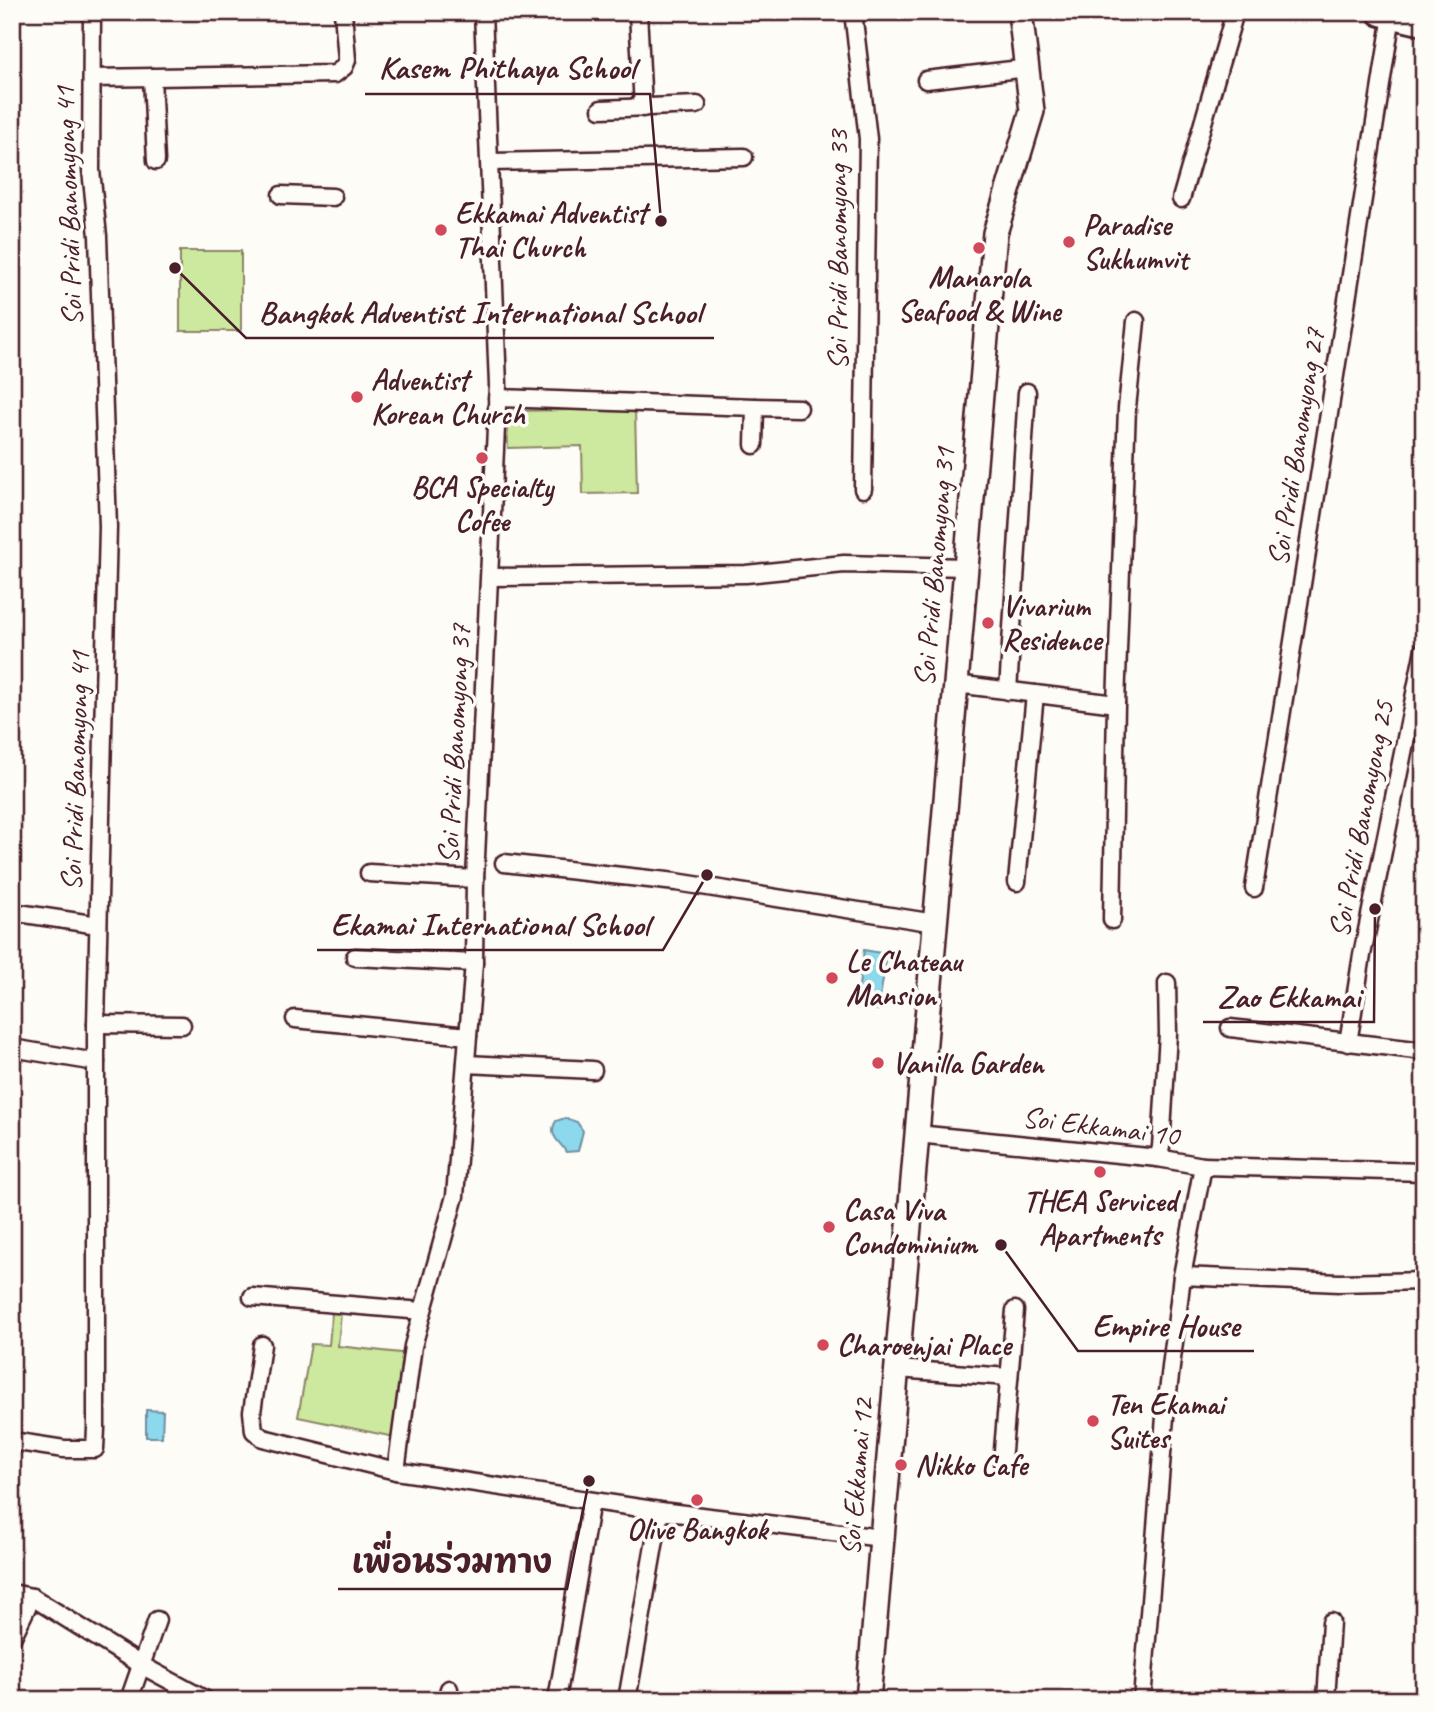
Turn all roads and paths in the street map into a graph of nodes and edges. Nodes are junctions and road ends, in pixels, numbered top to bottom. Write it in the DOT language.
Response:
graph roads {
  1 [pos="92,12"];
  2 [pos="343,12"];
  3 [pos="483,12"];
  4 [pos="638,12"];
  5 [pos="853,12"];
  6 [pos="1020,12"];
  7 [pos="1235,12"];
  8 [pos="1402,16"];
  9 [pos="1028,68"];
  10 [pos="152,77"];
  11 [pos="92,78"];
  12 [pos="926,80"];
  13 [pos="697,105"];
  14 [pos="643,108"];
  15 [pos="601,109"];
  16 [pos="744,157"];
  17 [pos="156,161"];
  18 [pos="490,162"];
  19 [pos="281,195"];
  20 [pos="333,197"];
  21 [pos="1181,199"];
  22 [pos="1136,321"];
  23 [pos="1027,392"];
  24 [pos="498,398"];
  25 [pos="755,407"];
  26 [pos="799,408"];
  27 [pos="754,445"];
  28 [pos="863,489"];
  29 [pos="965,567"];
  30 [pos="490,577"];
  31 [pos="1424,649"];
  32 [pos="956,684"];
  33 [pos="1008,691"];
  34 [pos="1035,694"];
  35 [pos="1116,704"];
  36 [pos="504,863"];
  37 [pos="369,873"];
  38 [pos="475,879"];
  39 [pos="1017,882"];
  40 [pos="1254,888"];
  41 [pos="12,912"];
  42 [pos="1112,920"];
  43 [pos="935,923"];
  44 [pos="98,925"];
  45 [pos="355,957"];
  46 [pos="474,963"];
  47 [pos="1167,983"];
  48 [pos="295,1019"];
  49 [pos="96,1024"];
  50 [pos="182,1025"];
  51 [pos="1230,1028"];
  52 [pos="468,1036"];
  53 [pos="1348,1042"];
  54 [pos="12,1048"];
  55 [pos="1424,1051"];
  56 [pos="96,1062"];
  57 [pos="466,1064"];
  58 [pos="593,1070"];
  59 [pos="917,1134"];
  60 [pos="1158,1158"];
  61 [pos="1203,1166"];
  62 [pos="1424,1172"];
  63 [pos="1182,1276"];
  64 [pos="1424,1280"];
  65 [pos="252,1297"];
  66 [pos="1015,1310"];
  67 [pos="422,1311"];
  68 [pos="262,1345"];
  69 [pos="897,1369"];
  70 [pos="1009,1377"];
  71 [pos="12,1441"];
  72 [pos="1002,1462"];
  73 [pos="396,1471"];
  74 [pos="591,1501"];
  75 [pos="660,1511"];
  76 [pos="882,1538"];
  77 [pos="12,1593"];
  78 [pos="32,1597"];
  79 [pos="157,1620"];
  80 [pos="1331,1622"];
  81 [pos="12,1638"];
  82 [pos="141,1665"];
  83 [pos="129,1700"];
  84 [pos="206,1700"];
  85 [pos="557,1700"];
  86 [pos="627,1700"];
  87 [pos="868,1700"];
  88 [pos="1142,1700"];
  89 [pos="1326,1700"];
  1 -- 11 [label="street, Soi Pridi Banomyong 41"];
  2 -- 10 [label="street"];
  3 -- 18 [label="street, Soi Pridi Banomyong 37"];
  4 -- 14 [label="street"];
  5 -- 28 [label="street, Soi Pridi Banomyong 33"];
  6 -- 9 [label="street, Soi Pridi Banomyong 31"];
  7 -- 21 [label="street"];
  8 -- 40 [label="street, Soi Pridi Banomyong 27"];
  9 -- 12 [label="street"];
  9 -- 29 [label="street, Soi Pridi Banomyong 31"];
  10 -- 11 [label="street"];
  10 -- 17 [label="street"];
  11 -- 44 [label="street, Soi Pridi Banomyong 41"];
  13 -- 14 [label="street"];
  14 -- 15 [label="street"];
  16 -- 18 [label="street"];
  18 -- 24 [label="street, Soi Pridi Banomyong 37"];
  19 -- 20 [label="street"];
  22 -- 35 [label="street"];
  23 -- 33 [label="street"];
  24 -- 25 [label="street"];
  24 -- 30 [label="street, Soi Pridi Banomyong 37"];
  25 -- 26 [label="street"];
  25 -- 27 [label="street"];
  29 -- 30 [label="street"];
  29 -- 32 [label="street, Soi Pridi Banomyong 31"];
  30 -- 38 [label="street, Soi Pridi Banomyong 37"];
  31 -- 53 [label="street, Soi Pridi Banomyong 25"];
  32 -- 33 [label="street"];
  32 -- 43 [label="street, Soi Pridi Banomyong 31"];
  33 -- 34 [label="street"];
  34 -- 35 [label="street"];
  34 -- 39 [label="street"];
  35 -- 42 [label="street"];
  36 -- 43 [label="street"];
  37 -- 38 [label="street"];
  38 -- 46 [label="street, Soi Pridi Banomyong 37"];
  41 -- 44 [label="street"];
  43 -- 59 [label="street, Soi Pridi Banomyong 31"];
  44 -- 49 [label="street, Soi Pridi Banomyong 41"];
  45 -- 46 [label="street"];
  46 -- 52 [label="street, Soi Pridi Banomyong 37"];
  47 -- 60 [label="street"];
  48 -- 52 [label="street"];
  49 -- 50 [label="street"];
  49 -- 56 [label="street, Soi Pridi Banomyong 41"];
  51 -- 53 [label="street"];
  52 -- 57 [label="street, Soi Pridi Banomyong 37"];
  53 -- 55 [label="street"];
  54 -- 56 [label="street"];
  56 -- 71 [label="street, Soi Pridi Banomyong 41"];
  57 -- 58 [label="street"];
  57 -- 67 [label="street, Soi Pridi Banomyong 37"];
  59 -- 60 [label="street, Soi Ekkamai 10"];
  59 -- 69 [label="street, Soi Ekkamai 12"];
  60 -- 61 [label="street, Soi Ekkamai 10"];
  61 -- 62 [label="street"];
  61 -- 63 [label="street, Soi Ekkamai 10"];
  63 -- 64 [label="street"];
  63 -- 88 [label="street, Soi Ekkamai 10"];
  65 -- 67 [label="street"];
  66 -- 70 [label="street"];
  67 -- 73 [label="street, Soi Pridi Banomyong 37"];
  68 -- 73 [label="street"];
  69 -- 70 [label="street"];
  69 -- 76 [label="street, Soi Ekkamai 12"];
  70 -- 72 [label="street"];
  73 -- 74 [label="street"];
  74 -- 75 [label="street"];
  74 -- 85 [label="street"];
  75 -- 76 [label="street"];
  75 -- 86 [label="street"];
  76 -- 87 [label="street, Soi Ekkamai 12"];
  77 -- 78 [label="street"];
  78 -- 81 [label="street"];
  78 -- 82 [label="street"];
  79 -- 82 [label="street"];
  80 -- 89 [label="street"];
  82 -- 83 [label="street"];
  82 -- 84 [label="street"];
}
